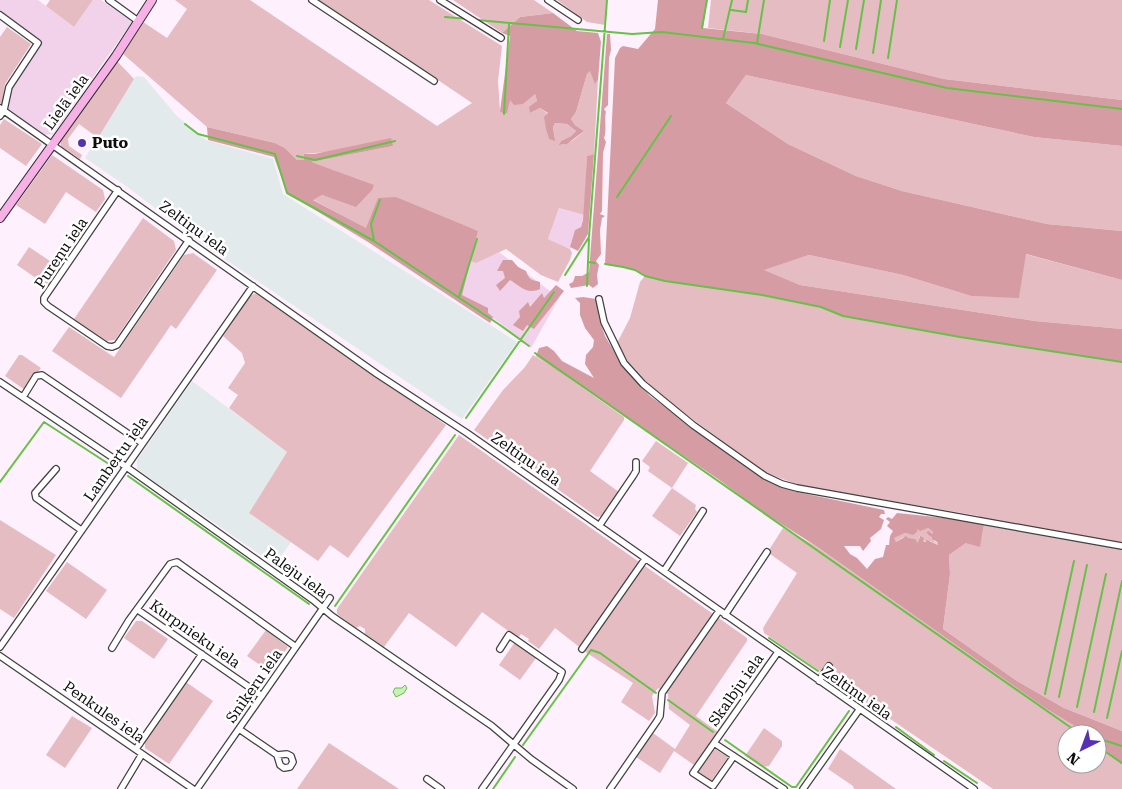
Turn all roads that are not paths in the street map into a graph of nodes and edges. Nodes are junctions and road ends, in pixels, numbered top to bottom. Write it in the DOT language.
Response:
graph roads {
  1 [pos="109,0"];
  2 [pos="152,0"];
  3 [pos="312,0"];
  4 [pos="548,0"];
  5 [pos="442,1"];
  6 [pos="0,15"];
  7 [pos="138,20"];
  8 [pos="578,20"];
  9 [pos="501,38"];
  10 [pos="434,81"];
  11 [pos="2,109"];
  12 [pos="0,116"];
  13 [pos="52,144"];
  14 [pos="118,190"];
  15 [pos="0,218"];
  16 [pos="189,240"];
  17 [pos="253,286"];
  18 [pos="600,299"];
  19 [pos="0,382"];
  20 [pos="23,397"];
  21 [pos="142,442"];
  22 [pos="636,462"];
  23 [pos="125,466"];
  24 [pos="56,469"];
  25 [pos="703,511"];
  26 [pos="599,526"];
  27 [pos="81,530"];
  28 [pos="1122,546"];
  29 [pos="767,552"];
  30 [pos="646,559"];
  31 [pos="664,571"];
  32 [pos="330,598"];
  33 [pos="323,608"];
  34 [pos="138,610"];
  35 [pos="719,611"];
  36 [pos="725,615"];
  37 [pos="0,647"];
  38 [pos="296,647"];
  39 [pos="112,648"];
  40 [pos="582,649"];
  41 [pos="500,650"];
  42 [pos="778,652"];
  43 [pos="202,654"];
  44 [pos="0,656"];
  45 [pos="828,666"];
  46 [pos="819,681"];
  47 [pos="262,696"];
  48 [pos="859,710"];
  49 [pos="239,729"];
  50 [pos="714,743"];
  51 [pos="514,744"];
  52 [pos="136,749"];
  53 [pos="142,754"];
  54 [pos="277,755"];
  55 [pos="734,756"];
  56 [pos="427,780"];
  57 [pos="118,788"];
  58 [pos="193,789"];
  59 [pos="197,789"];
  60 [pos="441,789"];
  61 [pos="482,789"];
  62 [pos="573,789"];
  63 [pos="610,789"];
  64 [pos="784,789"];
  65 [pos="803,789"];
  66 [pos="974,789"];
  1 -- 7 [label="street"];
  2 -- 7 [label="street, Lielā iela"];
  3 -- 10 [label="street"];
  4 -- 8 [label="street"];
  5 -- 9 [label="street"];
  6 -- 11 [label="street"];
  7 -- 13 [label="street, Lielā iela"];
  11 -- 12 [label="street"];
  11 -- 13 [label="street"];
  13 -- 14 [label="street, Zeltiņu iela"];
  13 -- 15 [label="street, Lielā iela"];
  14 -- 16 [label="street, Zeltiņu iela"];
  14 -- 16 [label="street, Pureņu iela"];
  16 -- 17 [label="street, Zeltiņu iela"];
  17 -- 21 [label="street, Lambertu iela"];
  17 -- 26 [label="street, Zeltiņu iela"];
  18 -- 28 [label="street"];
  19 -- 20 [label="street, Paleju iela"];
  20 -- 21 [label="street"];
  20 -- 23 [label="street, Paleju iela"];
  21 -- 23 [label="street, Lambertu iela"];
  22 -- 26 [label="street"];
  23 -- 27 [label="street, Lambertu iela"];
  23 -- 33 [label="street, Paleju iela"];
  24 -- 27 [label="street"];
  25 -- 31 [label="street"];
  26 -- 30 [label="street, Zeltiņu iela"];
  27 -- 37 [label="street, Lambertu iela"];
  29 -- 36 [label="street"];
  30 -- 31 [label="street, Zeltiņu iela"];
  30 -- 40 [label="street"];
  31 -- 35 [label="street, Zeltiņu iela"];
  32 -- 33 [label="street, Sniķeru iela"];
  33 -- 38 [label="street, Sniķeru iela"];
  33 -- 51 [label="street, Paleju iela"];
  34 -- 38 [label="street, Kurpnieku iela"];
  34 -- 39 [label="street"];
  34 -- 43 [label="street, Kurpnieku iela"];
  35 -- 36 [label="street, Zeltiņu iela"];
  35 -- 63 [label="street"];
  36 -- 42 [label="street, Zeltiņu iela"];
  38 -- 47 [label="street, Sniķeru iela"];
  41 -- 51 [label="street"];
  42 -- 46 [label="street, Zeltiņu iela"];
  42 -- 50 [label="street, Skalbju iela"];
  43 -- 47 [label="street, Kurpnieku iela"];
  43 -- 52 [label="street"];
  44 -- 52 [label="street, Penkules iela"];
  45 -- 46 [label="street"];
  46 -- 48 [label="street, Zeltiņu iela"];
  47 -- 49 [label="street, Sniķeru iela"];
  48 -- 65 [label="street"];
  48 -- 66 [label="street, Zeltiņu iela"];
  49 -- 54 [label="street"];
  49 -- 59 [label="street, Sniķeru iela"];
  50 -- 55 [label="street, Skalbju iela"];
  50 -- 55 [label="street, Skalbju iela"];
  51 -- 61 [label="street"];
  51 -- 62 [label="street, Paleju iela"];
  52 -- 53 [label="street, Penkules iela"];
  53 -- 57 [label="street"];
  53 -- 58 [label="street, Penkules iela"];
  55 -- 64 [label="street, Skalbju iela"];
  56 -- 60 [label="street"];
}
